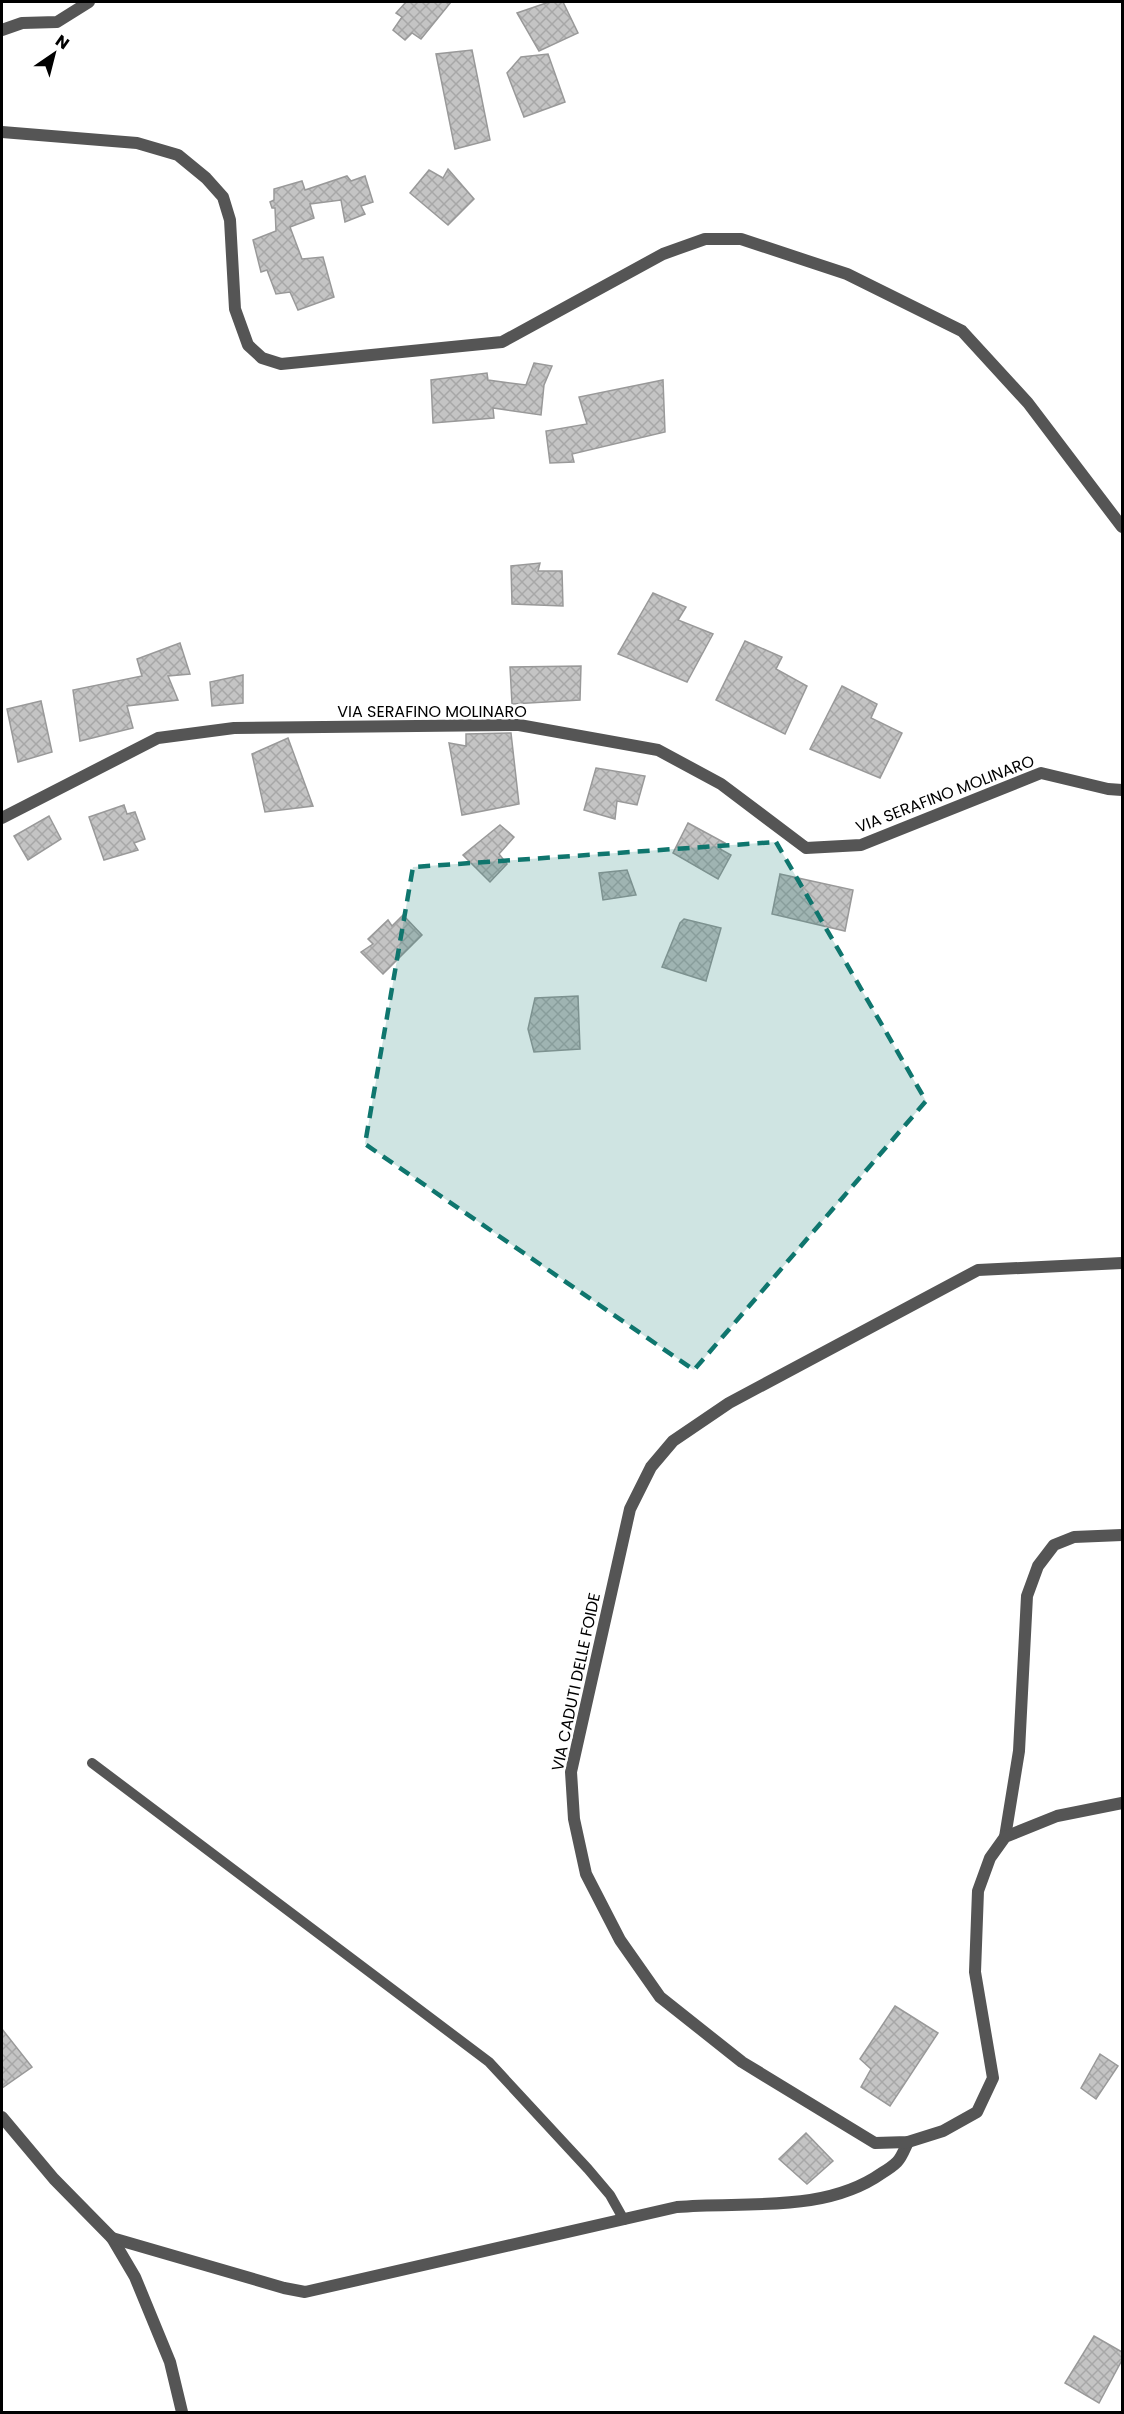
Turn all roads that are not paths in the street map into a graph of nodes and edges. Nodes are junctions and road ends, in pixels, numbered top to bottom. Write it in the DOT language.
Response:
graph roads {
  1 [pos="89,2"];
  2 [pos="2,30"];
  3 [pos="2,132"];
  4 [pos="1122,526"];
  5 [pos="1122,790"];
  6 [pos="2,818"];
  7 [pos="1122,1263"];
  8 [pos="1122,1535"];
  9 [pos="92,1763"];
  10 [pos="1122,1803"];
  11 [pos="1005,1837"];
  12 [pos="2,2117"];
  13 [pos="908,2142"];
  14 [pos="624,2220"];
  15 [pos="112,2238"];
  16 [pos="182,2412"];
  1 -- 2 [label="street"];
  3 -- 4 [label="street"];
  5 -- 6 [label="street, VIA SERAFINO MOLINARO"];
  7 -- 13 [label="street, VIA CADUTI DELLE FOIDE"];
  8 -- 11 [label="street"];
  9 -- 14 [label="lane"];
  10 -- 11 [label="street"];
  11 -- 13 [label="street, VIA CADUTI DELLE FOIDE"];
  12 -- 15 [label="street"];
  13 -- 14 [label="street"];
  14 -- 15 [label="street"];
  15 -- 16 [label="street"];
}
